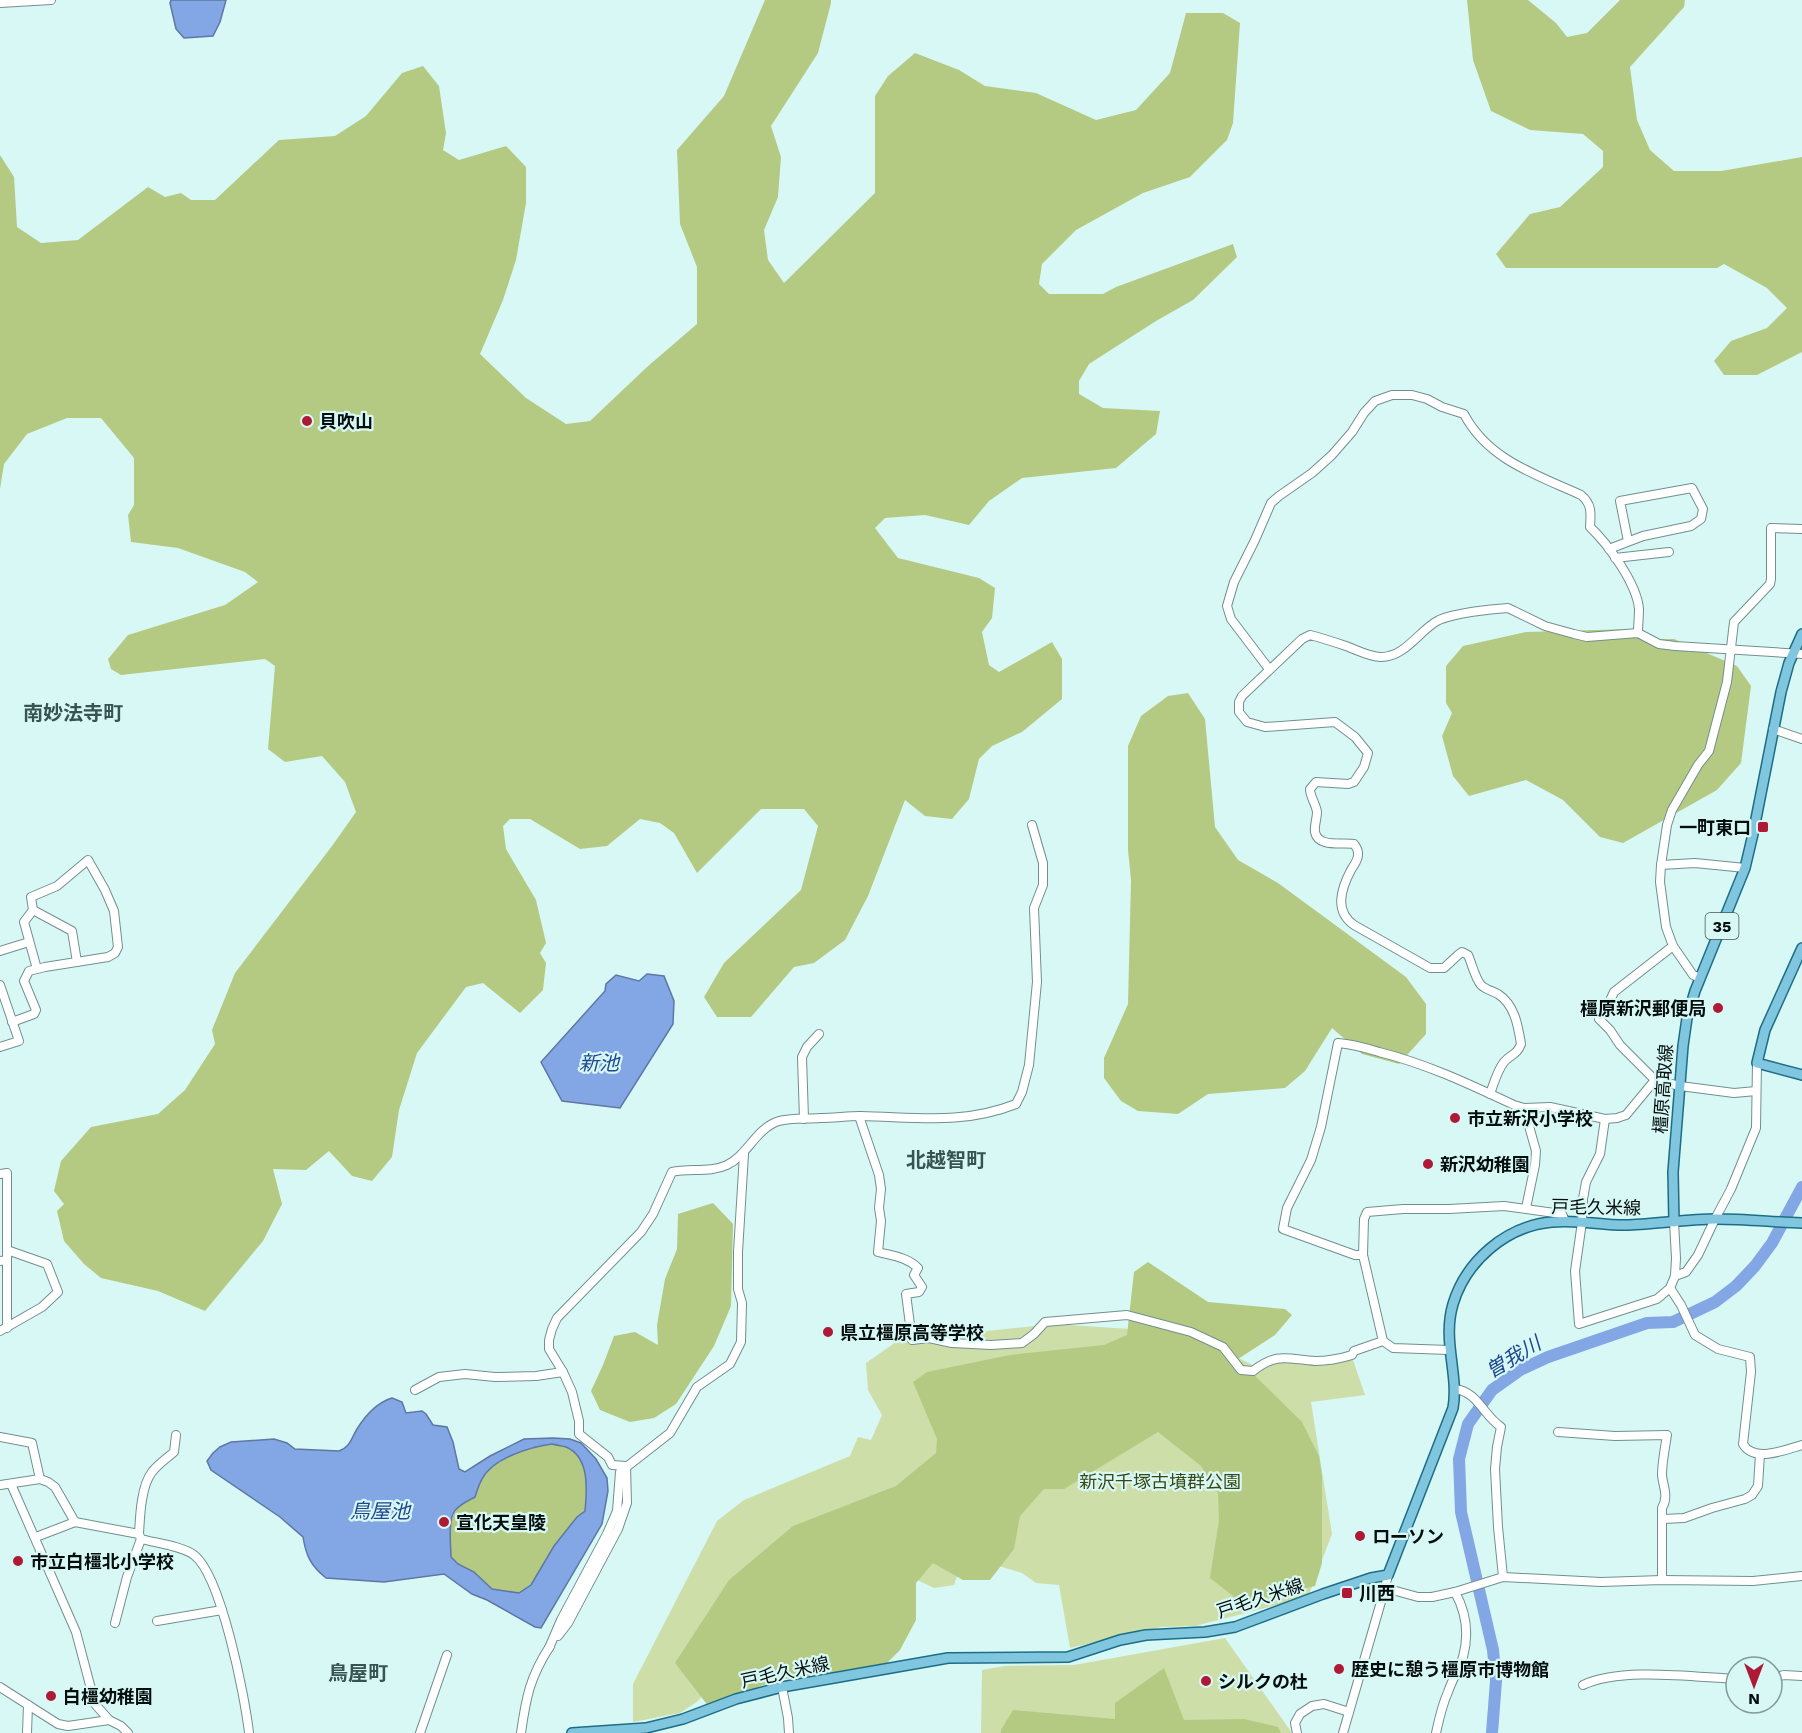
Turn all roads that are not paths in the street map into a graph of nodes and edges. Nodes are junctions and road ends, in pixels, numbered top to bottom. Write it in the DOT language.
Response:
graph roads {
  1 [pos="51,0"];
  2 [pos="0,3"];
  3 [pos="1802,529"];
  4 [pos="1628,541"];
  5 [pos="1609,549"];
  6 [pos="1669,552"];
  7 [pos="1615,558"];
  8 [pos="1638,633"];
  9 [pos="1802,634"];
  10 [pos="1731,649"];
  11 [pos="1797,654"];
  12 [pos="1269,669"];
  13 [pos="1773,729"];
  14 [pos="1802,740"];
  15 [pos="1032,825"];
  16 [pos="1661,864"];
  17 [pos="1745,868"];
  18 [pos="33,910"];
  19 [pos="29,942"];
  20 [pos="1673,946"];
  21 [pos="1802,948"];
  22 [pos="0,951"];
  23 [pos="77,962"];
  24 [pos="1799,963"];
  25 [pos="37,969"];
  26 [pos="1700,978"];
  27 [pos="0,985"];
  28 [pos="12,1022"];
  29 [pos="819,1034"];
  30 [pos="0,1047"];
  31 [pos="1758,1063"];
  32 [pos="1802,1075"];
  33 [pos="1655,1080"];
  34 [pos="1680,1086"];
  35 [pos="1756,1091"];
  36 [pos="1490,1094"];
  37 [pos="1524,1108"];
  38 [pos="859,1116"];
  39 [pos="804,1119"];
  40 [pos="1605,1119"];
  41 [pos="744,1154"];
  42 [pos="0,1174"];
  43 [pos="1526,1208"];
  44 [pos="3,1218"];
  45 [pos="1715,1219"];
  46 [pos="1565,1221"];
  47 [pos="1582,1222"];
  48 [pos="1674,1222"];
  49 [pos="1802,1223"];
  50 [pos="7,1250"];
  51 [pos="1363,1255"];
  52 [pos="3,1261"];
  53 [pos="1675,1276"];
  54 [pos="1670,1288"];
  55 [pos="4,1297"];
  56 [pos="4,1329"];
  57 [pos="1383,1341"];
  58 [pos="1449,1350"];
  59 [pos="563,1372"];
  60 [pos="1455,1389"];
  61 [pos="415,1390"];
  62 [pos="1558,1432"];
  63 [pos="176,1435"];
  64 [pos="0,1437"];
  65 [pos="1802,1445"];
  66 [pos="1760,1454"];
  67 [pos="626,1466"];
  68 [pos="40,1479"];
  69 [pos="10,1484"];
  70 [pos="0,1485"];
  71 [pos="1663,1519"];
  72 [pos="75,1522"];
  73 [pos="140,1536"];
  74 [pos="36,1537"];
  75 [pos="1388,1575"];
  76 [pos="1802,1576"];
  77 [pos="1503,1577"];
  78 [pos="1662,1580"];
  79 [pos="1385,1588"];
  80 [pos="1457,1591"];
  81 [pos="222,1610"];
  82 [pos="156,1621"];
  83 [pos="115,1623"];
  84 [pos="447,1656"];
  85 [pos="1784,1675"];
  86 [pos="1802,1676"];
  87 [pos="1724,1678"];
  88 [pos="1582,1685"];
  89 [pos="0,1687"];
  90 [pos="782,1687"];
  91 [pos="28,1705"];
  92 [pos="1349,1712"];
  93 [pos="109,1720"];
  94 [pos="64,1729"];
  95 [pos="27,1733"];
  96 [pos="128,1733"];
  97 [pos="249,1733"];
  98 [pos="420,1733"];
  99 [pos="521,1733"];
  100 [pos="572,1733"];
  101 [pos="789,1733"];
  102 [pos="1298,1733"];
  103 [pos="1342,1733"];
  104 [pos="1436,1733"];
  1 -- 2 [label="street"];
  3 -- 10 [label="street"];
  4 -- 4 [label="street"];
  4 -- 5 [label="street"];
  5 -- 7 [label="street"];
  5 -- 12 [label="street"];
  6 -- 7 [label="street"];
  7 -- 8 [label="street"];
  8 -- 10 [label="street"];
  8 -- 12 [label="street"];
  9 -- 11 [label="main road, 橿原高取線 / 35"];
  10 -- 11 [label="street"];
  10 -- 16 [label="street"];
  11 -- 13 [label="main road, 橿原高取線 / 35"];
  12 -- 36 [label="street"];
  13 -- 14 [label="street"];
  13 -- 17 [label="main road, 橿原高取線 / 35"];
  15 -- 38 [label="street"];
  16 -- 17 [label="street"];
  16 -- 20 [label="street"];
  17 -- 26 [label="main road, 橿原高取線 / 35"];
  18 -- 19 [label="street"];
  18 -- 23 [label="street"];
  18 -- 23 [label="street"];
  19 -- 22 [label="street"];
  19 -- 25 [label="street"];
  20 -- 26 [label="street"];
  20 -- 33 [label="street"];
  21 -- 24 [label="main road"];
  23 -- 25 [label="street"];
  24 -- 31 [label="main road"];
  25 -- 28 [label="street"];
  26 -- 34 [label="main road, 橿原高取線 / 35"];
  27 -- 28 [label="street"];
  28 -- 30 [label="street"];
  29 -- 39 [label="street"];
  31 -- 32 [label="main road"];
  31 -- 35 [label="street"];
  33 -- 34 [label="street"];
  33 -- 40 [label="street"];
  34 -- 35 [label="street"];
  34 -- 48 [label="main road, 橿原高取線 / 35"];
  35 -- 45 [label="street"];
  36 -- 37 [label="street"];
  36 -- 51 [label="street"];
  37 -- 40 [label="street"];
  37 -- 43 [label="street"];
  38 -- 39 [label="street"];
  38 -- 57 [label="street"];
  39 -- 41 [label="street"];
  40 -- 47 [label="street"];
  41 -- 59 [label="street"];
  41 -- 67 [label="street"];
  42 -- 44 [label="street"];
  43 -- 46 [label="street"];
  43 -- 51 [label="street"];
  44 -- 50 [label="street"];
  45 -- 48 [label="main road"];
  45 -- 49 [label="main road"];
  45 -- 53 [label="street"];
  46 -- 47 [label="main road, 戸毛久米線"];
  46 -- 58 [label="main road, 戸毛久米線"];
  47 -- 48 [label="main road, 戸毛久米線"];
  47 -- 54 [label="street"];
  48 -- 53 [label="street"];
  50 -- 52 [label="street"];
  50 -- 56 [label="street"];
  51 -- 57 [label="street"];
  52 -- 55 [label="street"];
  53 -- 54 [label="street"];
  54 -- 66 [label="street"];
  55 -- 56 [label="street"];
  57 -- 58 [label="street"];
  58 -- 60 [label="main road, 戸毛久米線"];
  59 -- 61 [label="street"];
  59 -- 67 [label="street"];
  60 -- 75 [label="main road, 戸毛久米線"];
  60 -- 77 [label="street"];
  62 -- 71 [label="street"];
  63 -- 73 [label="street"];
  64 -- 68 [label="street"];
  65 -- 66 [label="street"];
  66 -- 71 [label="street"];
  67 -- 99 [label="street"];
  68 -- 69 [label="street"];
  68 -- 72 [label="street"];
  69 -- 70 [label="street"];
  69 -- 74 [label="street"];
  71 -- 78 [label="street"];
  72 -- 73 [label="street"];
  72 -- 74 [label="street"];
  73 -- 81 [label="street"];
  73 -- 83 [label="street"];
  74 -- 93 [label="street"];
  75 -- 79 [label="street"];
  75 -- 90 [label="main road, 戸毛久米線"];
  76 -- 78 [label="street"];
  77 -- 78 [label="street"];
  77 -- 80 [label="street"];
  79 -- 80 [label="street"];
  79 -- 92 [label="street"];
  80 -- 104 [label="street"];
  81 -- 82 [label="street"];
  81 -- 97 [label="street"];
  84 -- 98 [label="street"];
  85 -- 86 [label="street"];
  87 -- 88 [label="street"];
  89 -- 91 [label="street"];
  90 -- 100 [label="main road, 戸毛久米線"];
  90 -- 101 [label="street"];
  91 -- 94 [label="street"];
  91 -- 95 [label="street"];
  92 -- 102 [label="street"];
  92 -- 103 [label="street"];
  93 -- 94 [label="street"];
  93 -- 96 [label="street"];
}
